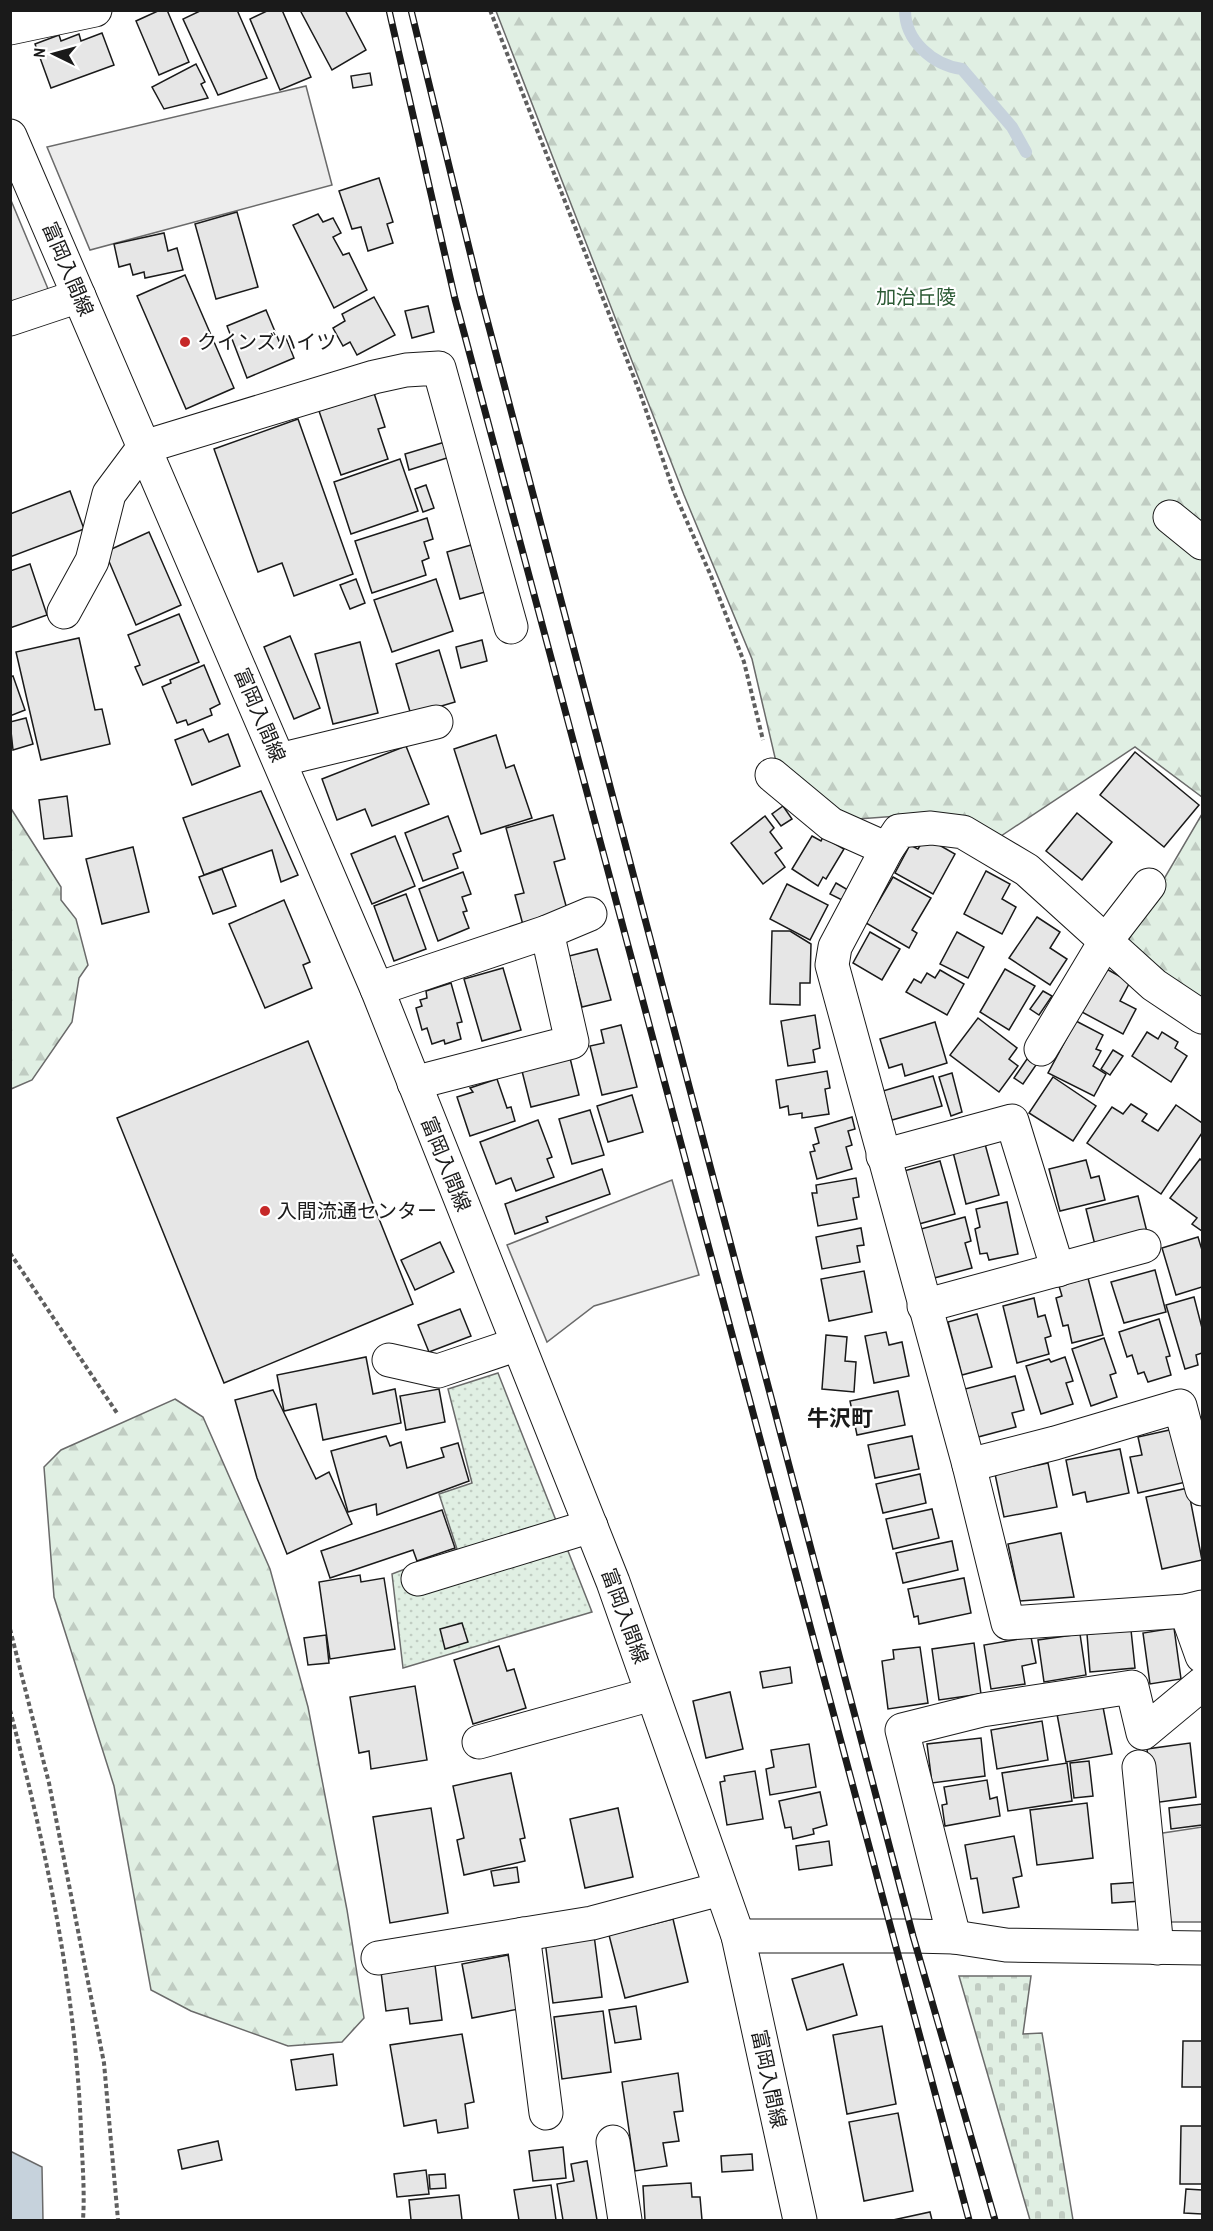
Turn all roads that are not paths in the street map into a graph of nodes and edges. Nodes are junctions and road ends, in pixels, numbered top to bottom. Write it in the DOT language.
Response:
graph roads {
  1 [pos="94,10"];
  2 [pos="10,28"];
  3 [pos="10,136"];
  4 [pos="79,296"];
  5 [pos="10,319"];
  6 [pos="144,447"];
  7 [pos="1170,517"];
  8 [pos="1203,543"];
  9 [pos="64,612"];
  10 [pos="511,627"];
  11 [pos="436,722"];
  12 [pos="279,760"];
  13 [pos="772,776"];
  14 [pos="887,849"];
  15 [pos="1149,885"];
  16 [pos="590,914"];
  17 [pos="547,932"];
  18 [pos="1105,942"];
  19 [pos="377,989"];
  20 [pos="1203,1017"];
  21 [pos="1041,1049"];
  22 [pos="414,1083"];
  23 [pos="884,1156"];
  24 [pos="1144,1246"];
  25 [pos="1058,1270"];
  26 [pos="924,1306"];
  27 [pos="518,1344"];
  28 [pos="389,1360"];
  29 [pos="969,1465"];
  30 [pos="1203,1489"];
  31 [pos="591,1526"];
  32 [pos="418,1580"];
  33 [pos="1194,1609"];
  34 [pos="1203,1656"];
  35 [pos="1203,1684"];
  36 [pos="652,1694"];
  37 [pos="479,1742"];
  38 [pos="1139,1767"];
  39 [pos="720,1889"];
  40 [pos="523,1934"];
  41 [pos="738,1936"];
  42 [pos="954,1937"];
  43 [pos="1157,1948"];
  44 [pos="1203,1948"];
  45 [pos="378,1958"];
  46 [pos="546,2113"];
  47 [pos="613,2142"];
  48 [pos="625,2220"];
  49 [pos="800,2220"];
  1 -- 2 [label="street"];
  3 -- 4 [label="street, 富岡入間線"];
  4 -- 5 [label="street"];
  4 -- 6 [label="street, 富岡入間線"];
  6 -- 9 [label="street"];
  6 -- 10 [label="street"];
  6 -- 12 [label="street, 富岡入間線"];
  7 -- 8 [label="street"];
  11 -- 12 [label="street"];
  12 -- 19 [label="street, 富岡入間線"];
  13 -- 14 [label="street"];
  14 -- 18 [label="street"];
  14 -- 23 [label="street"];
  15 -- 18 [label="street"];
  16 -- 17 [label="street"];
  17 -- 19 [label="street"];
  17 -- 22 [label="street"];
  18 -- 20 [label="street"];
  18 -- 21 [label="street"];
  19 -- 22 [label="street, 富岡入間線"];
  22 -- 27 [label="street, 富岡入間線"];
  23 -- 25 [label="street"];
  23 -- 26 [label="street"];
  24 -- 25 [label="street"];
  25 -- 26 [label="street"];
  26 -- 29 [label="street"];
  27 -- 28 [label="street"];
  27 -- 31 [label="street, 富岡入間線"];
  29 -- 30 [label="street"];
  29 -- 33 [label="street"];
  31 -- 32 [label="street"];
  31 -- 36 [label="street, 富岡入間線"];
  33 -- 34 [label="street"];
  35 -- 42 [label="street"];
  36 -- 37 [label="street"];
  36 -- 39 [label="street, 富岡入間線"];
  38 -- 43 [label="street"];
  39 -- 40 [label="street"];
  39 -- 41 [label="street, 富岡入間線"];
  40 -- 45 [label="street"];
  40 -- 46 [label="street"];
  41 -- 42 [label="street"];
  41 -- 49 [label="street, 富岡入間線"];
  42 -- 43 [label="street"];
  43 -- 44 [label="street"];
  47 -- 48 [label="street"];
}
